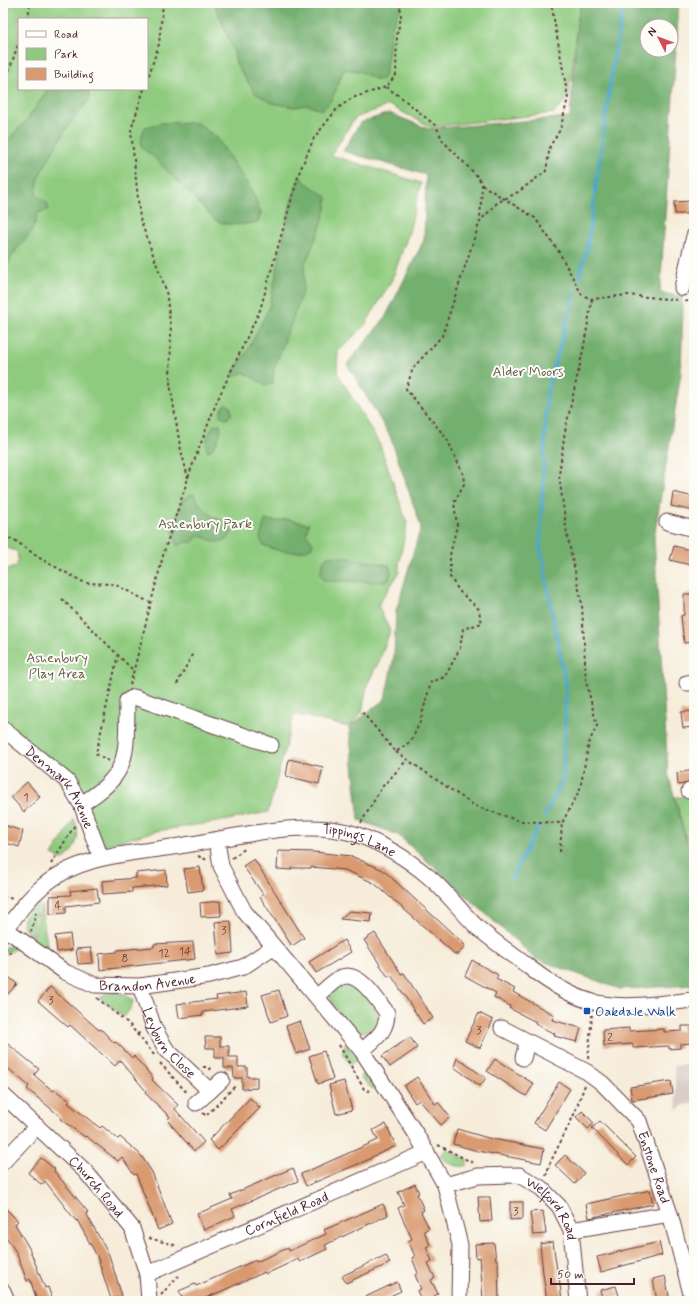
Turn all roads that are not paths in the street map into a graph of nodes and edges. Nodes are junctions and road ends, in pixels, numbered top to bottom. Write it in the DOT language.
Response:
graph roads {
  1 [pos="694,236"];
  2 [pos="682,288"];
  3 [pos="666,522"];
  4 [pos="694,529"];
  5 [pos="3,729"];
  6 [pos="271,745"];
  7 [pos="82,808"];
  8 [pos="217,840"];
  9 [pos="101,858"];
  10 [pos="5,932"];
  11 [pos="273,948"];
  12 [pos="140,986"];
  13 [pos="317,997"];
  14 [pos="694,1000"];
  15 [pos="502,1028"];
  16 [pos="527,1043"];
  17 [pos="362,1051"];
  18 [pos="523,1058"];
  19 [pos="222,1080"];
  20 [pos="210,1090"];
  21 [pos="3,1095"];
  22 [pos="196,1103"];
  23 [pos="37,1126"];
  24 [pos="431,1148"];
  25 [pos="3,1162"];
  26 [pos="446,1185"];
  27 [pos="670,1214"];
  28 [pos="571,1230"];
  29 [pos="147,1274"];
  30 [pos="3,1290"];
  31 [pos="7,1301"];
  32 [pos="148,1301"];
  33 [pos="459,1301"];
  34 [pos="578,1301"];
  35 [pos="693,1301"];
  1 -- 2 [label="street"];
  3 -- 4 [label="street"];
  5 -- 7 [label="street, Denmark Avenue"];
  6 -- 7 [label="street"];
  7 -- 9 [label="street, Denmark Avenue"];
  8 -- 9 [label="street, Tippings Lane"];
  8 -- 11 [label="street"];
  8 -- 14 [label="street, Tippings Lane"];
  9 -- 10 [label="street, Tippings Lane"];
  10 -- 12 [label="street, Brandon Avenue"];
  11 -- 12 [label="street, Brandon Avenue"];
  11 -- 13 [label="street"];
  12 -- 20 [label="street, Leyburn Close"];
  13 -- 17 [label="street"];
  13 -- 17 [label="street"];
  15 -- 16 [label="street, Enstone Road"];
  16 -- 18 [label="street"];
  16 -- 27 [label="street, Enstone Road"];
  17 -- 24 [label="street"];
  19 -- 20 [label="street, Leyburn Close"];
  20 -- 22 [label="street, Leyburn Close"];
  21 -- 23 [label="street, Church Road"];
  23 -- 25 [label="street"];
  23 -- 29 [label="street, Church Road"];
  24 -- 26 [label="street"];
  24 -- 29 [label="street, Cornfield Road"];
  26 -- 28 [label="street, Welford Road"];
  26 -- 33 [label="street"];
  27 -- 28 [label="street"];
  27 -- 35 [label="street, Enstone Road"];
  28 -- 34 [label="street, Welford Road"];
  29 -- 32 [label="street, Church Road"];
  30 -- 31 [label="street"];
}
